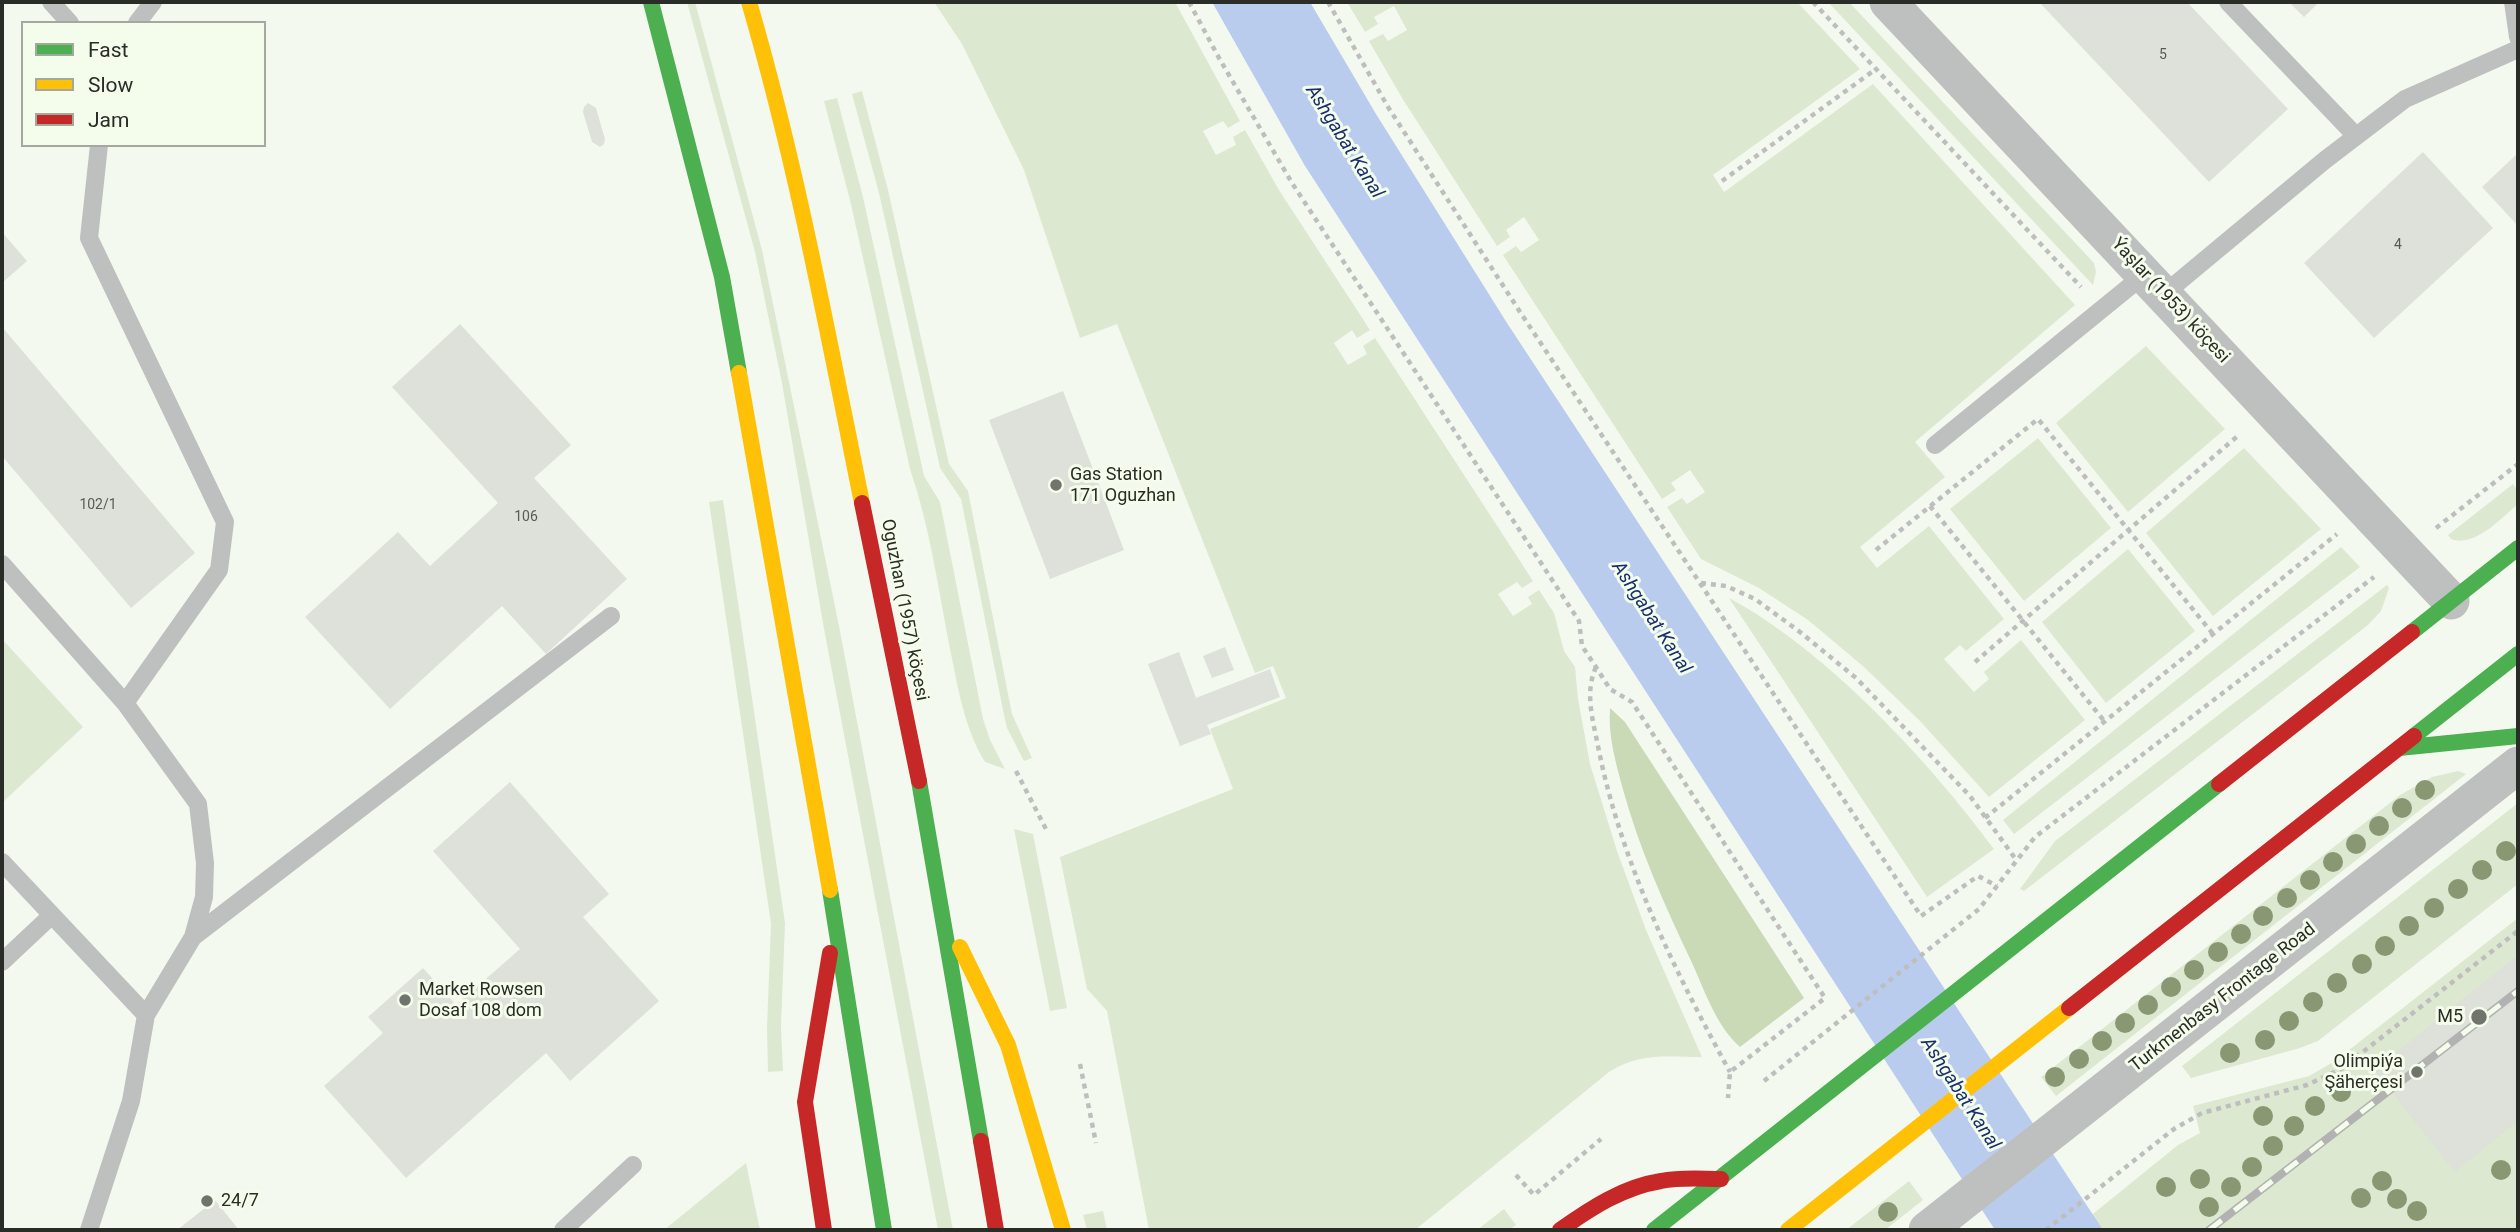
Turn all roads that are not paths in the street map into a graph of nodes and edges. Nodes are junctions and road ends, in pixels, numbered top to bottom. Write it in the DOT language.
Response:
graph roads {
  1 [pos="51,2"];
  2 [pos="153,2"];
  3 [pos="651,2"];
  4 [pos="749,2"];
  5 [pos="1888,2"];
  6 [pos="2228,2"];
  7 [pos="2513,2"];
  8 [pos="69,21"];
  9 [pos="139,21"];
  10 [pos="2518,37"];
  11 [pos="2518,49"];
  12 [pos="2356,136"];
  13 [pos="99,147"];
  14 [pos="2155,284"];
  15 [pos="1935,444"];
  16 [pos="2518,548"];
  17 [pos="2,564"];
  18 [pos="2451,601"];
  19 [pos="611,616"];
  20 [pos="2518,654"];
  21 [pos="125,703"];
  22 [pos="2518,736"];
  23 [pos="2399,748"];
  24 [pos="2518,765"];
  25 [pos="2,862"];
  26 [pos="942,908"];
  27 [pos="51,916"];
  28 [pos="836,924"];
  29 [pos="193,937"];
  30 [pos="2,962"];
  31 [pos="146,1015"];
  32 [pos="633,1165"];
  33 [pos="1721,1179"];
  34 [pos="1795,1225"];
  35 [pos="89,1230"];
  36 [pos="563,1230"];
  37 [pos="824,1230"];
  38 [pos="884,1230"];
  39 [pos="996,1230"];
  40 [pos="1063,1230"];
  41 [pos="1560,1230"];
  42 [pos="1654,1230"];
  43 [pos="1927,1230"];
  1 -- 8 [label="lane"];
  2 -- 9 [label="lane"];
  3 -- 28 [label="main road"];
  4 -- 26 [label="main road, Oguzhan (1957) köçesi"];
  5 -- 14 [label="street, Ýaşlar (1953) köçesi"];
  6 -- 12 [label="lane"];
  7 -- 10 [label="lane"];
  11 -- 12 [label="lane"];
  12 -- 14 [label="lane"];
  13 -- 21 [label="lane"];
  14 -- 15 [label="lane"];
  14 -- 18 [label="street, Ýaşlar (1953) köçesi"];
  16 -- 18 [label="main road"];
  17 -- 21 [label="lane"];
  18 -- 33 [label="main road"];
  19 -- 29 [label="lane"];
  20 -- 23 [label="main road"];
  21 -- 29 [label="lane"];
  22 -- 23 [label="main road"];
  23 -- 34 [label="main road"];
  24 -- 43 [label="street, Turkmenbasy Frontage Road"];
  25 -- 27 [label="lane"];
  26 -- 39 [label="main road, Oguzhan (1957) köçesi"];
  26 -- 40 [label="main road"];
  27 -- 30 [label="lane"];
  27 -- 31 [label="lane"];
  28 -- 37 [label="main road"];
  28 -- 38 [label="main road"];
  29 -- 31 [label="lane"];
  31 -- 35 [label="lane"];
  32 -- 36 [label="lane"];
  33 -- 41 [label="main road"];
  33 -- 42 [label="main road"];
}
